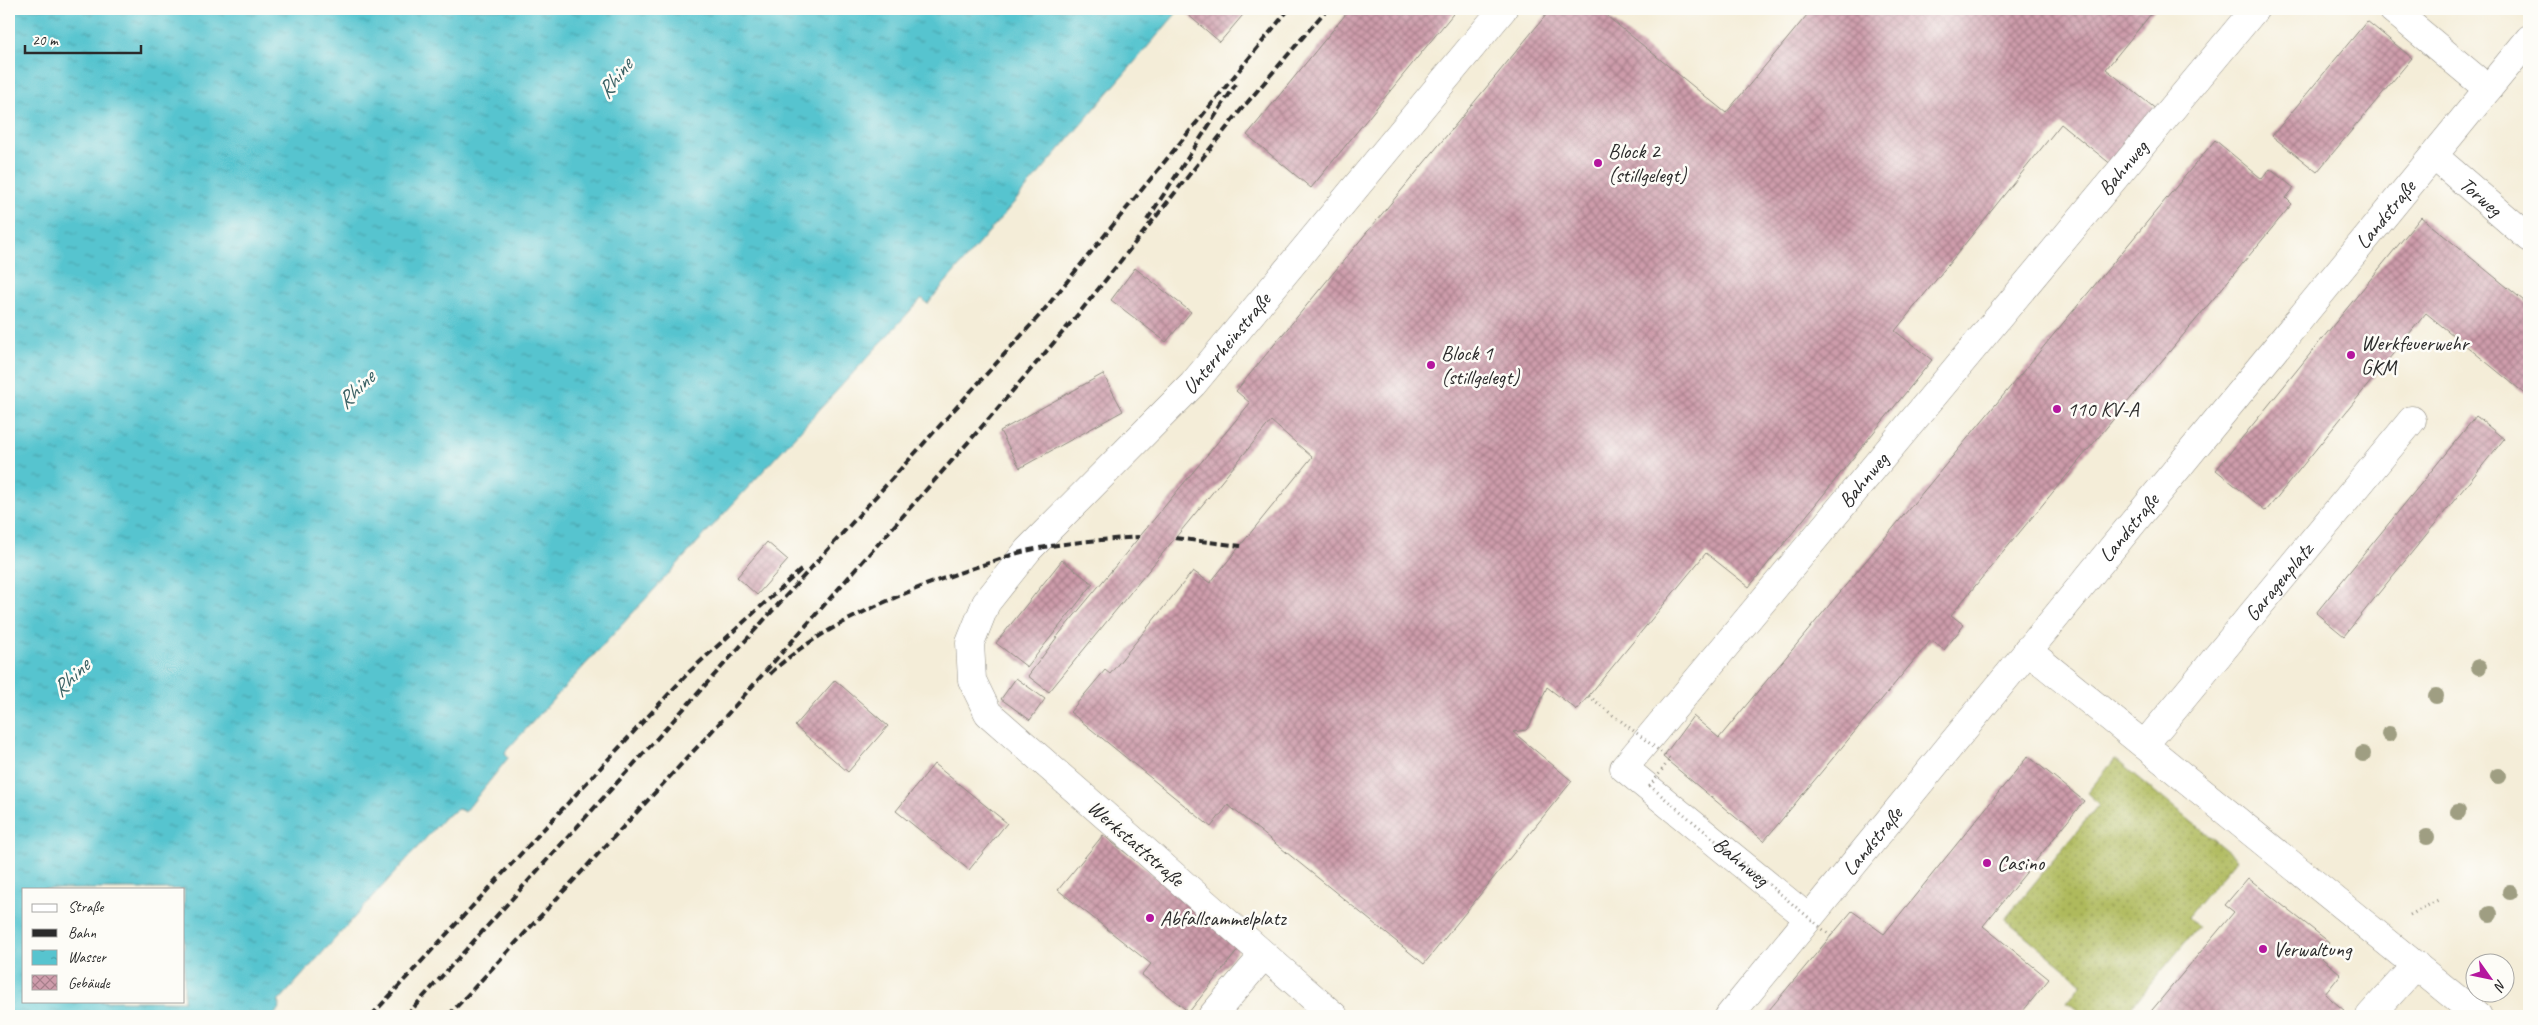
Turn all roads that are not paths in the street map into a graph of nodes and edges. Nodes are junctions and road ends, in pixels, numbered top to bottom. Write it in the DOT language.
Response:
graph roads {
  1 [pos="1503,9"];
  2 [pos="2255,9"];
  3 [pos="2392,9"];
  4 [pos="2529,39"];
  5 [pos="2488,89"];
  6 [pos="2434,156"];
  7 [pos="2529,238"];
  8 [pos="2412,420"];
  9 [pos="2027,650"];
  10 [pos="972,680"];
  11 [pos="2145,744"];
  12 [pos="1808,918"];
  13 [pos="1264,955"];
  14 [pos="2416,965"];
  15 [pos="1212,1016"];
  16 [pos="1334,1016"];
  17 [pos="1729,1016"];
  18 [pos="2370,1016"];
  19 [pos="2478,1016"];
  1 -- 10 [label="lane, Unterrheinstraße"];
  2 -- 12 [label="lane, Bahnweg"];
  3 -- 5 [label="lane"];
  4 -- 5 [label="lane, Landstraße"];
  5 -- 6 [label="lane, Landstraße"];
  6 -- 7 [label="lane, Torweg"];
  6 -- 9 [label="lane, Landstraße"];
  8 -- 11 [label="lane, Garagenplatz"];
  9 -- 11 [label="lane"];
  9 -- 12 [label="lane, Landstraße"];
  10 -- 13 [label="lane, Werkstattstraße"];
  11 -- 14 [label="lane"];
  12 -- 17 [label="lane, Landstraße"];
  13 -- 15 [label="lane"];
  13 -- 16 [label="lane, Werkstattstraße"];
  14 -- 18 [label="lane"];
  14 -- 19 [label="lane"];
}
